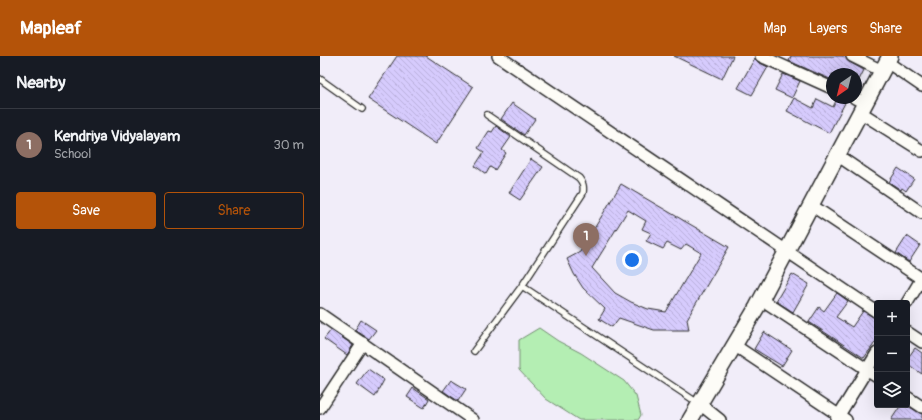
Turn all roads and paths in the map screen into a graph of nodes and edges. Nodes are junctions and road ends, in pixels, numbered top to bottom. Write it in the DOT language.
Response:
graph roads {
  1 [pos="498,56"];
  2 [pos="761,56"];
  3 [pos="852,56"];
  4 [pos="886,63"];
  5 [pos="320,79"];
  6 [pos="826,85"];
  7 [pos="922,86"];
  8 [pos="862,101"];
  9 [pos="860,104"];
  10 [pos="362,109"];
  11 [pos="488,115"];
  12 [pos="922,151"];
  13 [pos="838,155"];
  14 [pos="811,205"];
  15 [pos="922,213"];
  16 [pos="786,252"];
  17 [pos="922,279"];
  18 [pos="522,286"];
  19 [pos="761,299"];
  20 [pos="909,300"];
  21 [pos="874,310"];
  22 [pos="320,314"];
  23 [pos="910,334"];
  24 [pos="922,342"];
  25 [pos="363,343"];
  26 [pos="734,345"];
  27 [pos="474,351"];
  28 [pos="874,358"];
  29 [pos="867,370"];
  30 [pos="874,374"];
  31 [pos="910,399"];
  32 [pos="700,404"];
  33 [pos="922,407"];
  34 [pos="320,408"];
  35 [pos="840,418"];
  36 [pos="473,420"];
  37 [pos="690,420"];
  38 [pos="720,420"];
  1 -- 16 [label="street"];
  2 -- 6 [label="street"];
  3 -- 4 [label="street"];
  4 -- 7 [label="street"];
  4 -- 8 [label="main road"];
  5 -- 10 [label="lane"];
  9 -- 12 [label="street"];
  9 -- 13 [label="main road"];
  11 -- 18 [label="lane"];
  13 -- 14 [label="main road"];
  13 -- 15 [label="street"];
  14 -- 16 [label="main road"];
  14 -- 17 [label="street"];
  16 -- 19 [label="main road"];
  16 -- 21 [label="street"];
  17 -- 20 [label="street"];
  18 -- 27 [label="lane"];
  18 -- 32 [label="lane"];
  19 -- 26 [label="main road"];
  19 -- 29 [label="street"];
  22 -- 25 [label="street"];
  23 -- 24 [label="street"];
  25 -- 34 [label="street"];
  25 -- 36 [label="street"];
  26 -- 32 [label="main road"];
  26 -- 35 [label="street"];
  28 -- 29 [label="street"];
  29 -- 30 [label="street"];
  29 -- 35 [label="street"];
  31 -- 33 [label="street"];
  32 -- 37 [label="main road"];
  32 -- 38 [label="street"];
}
